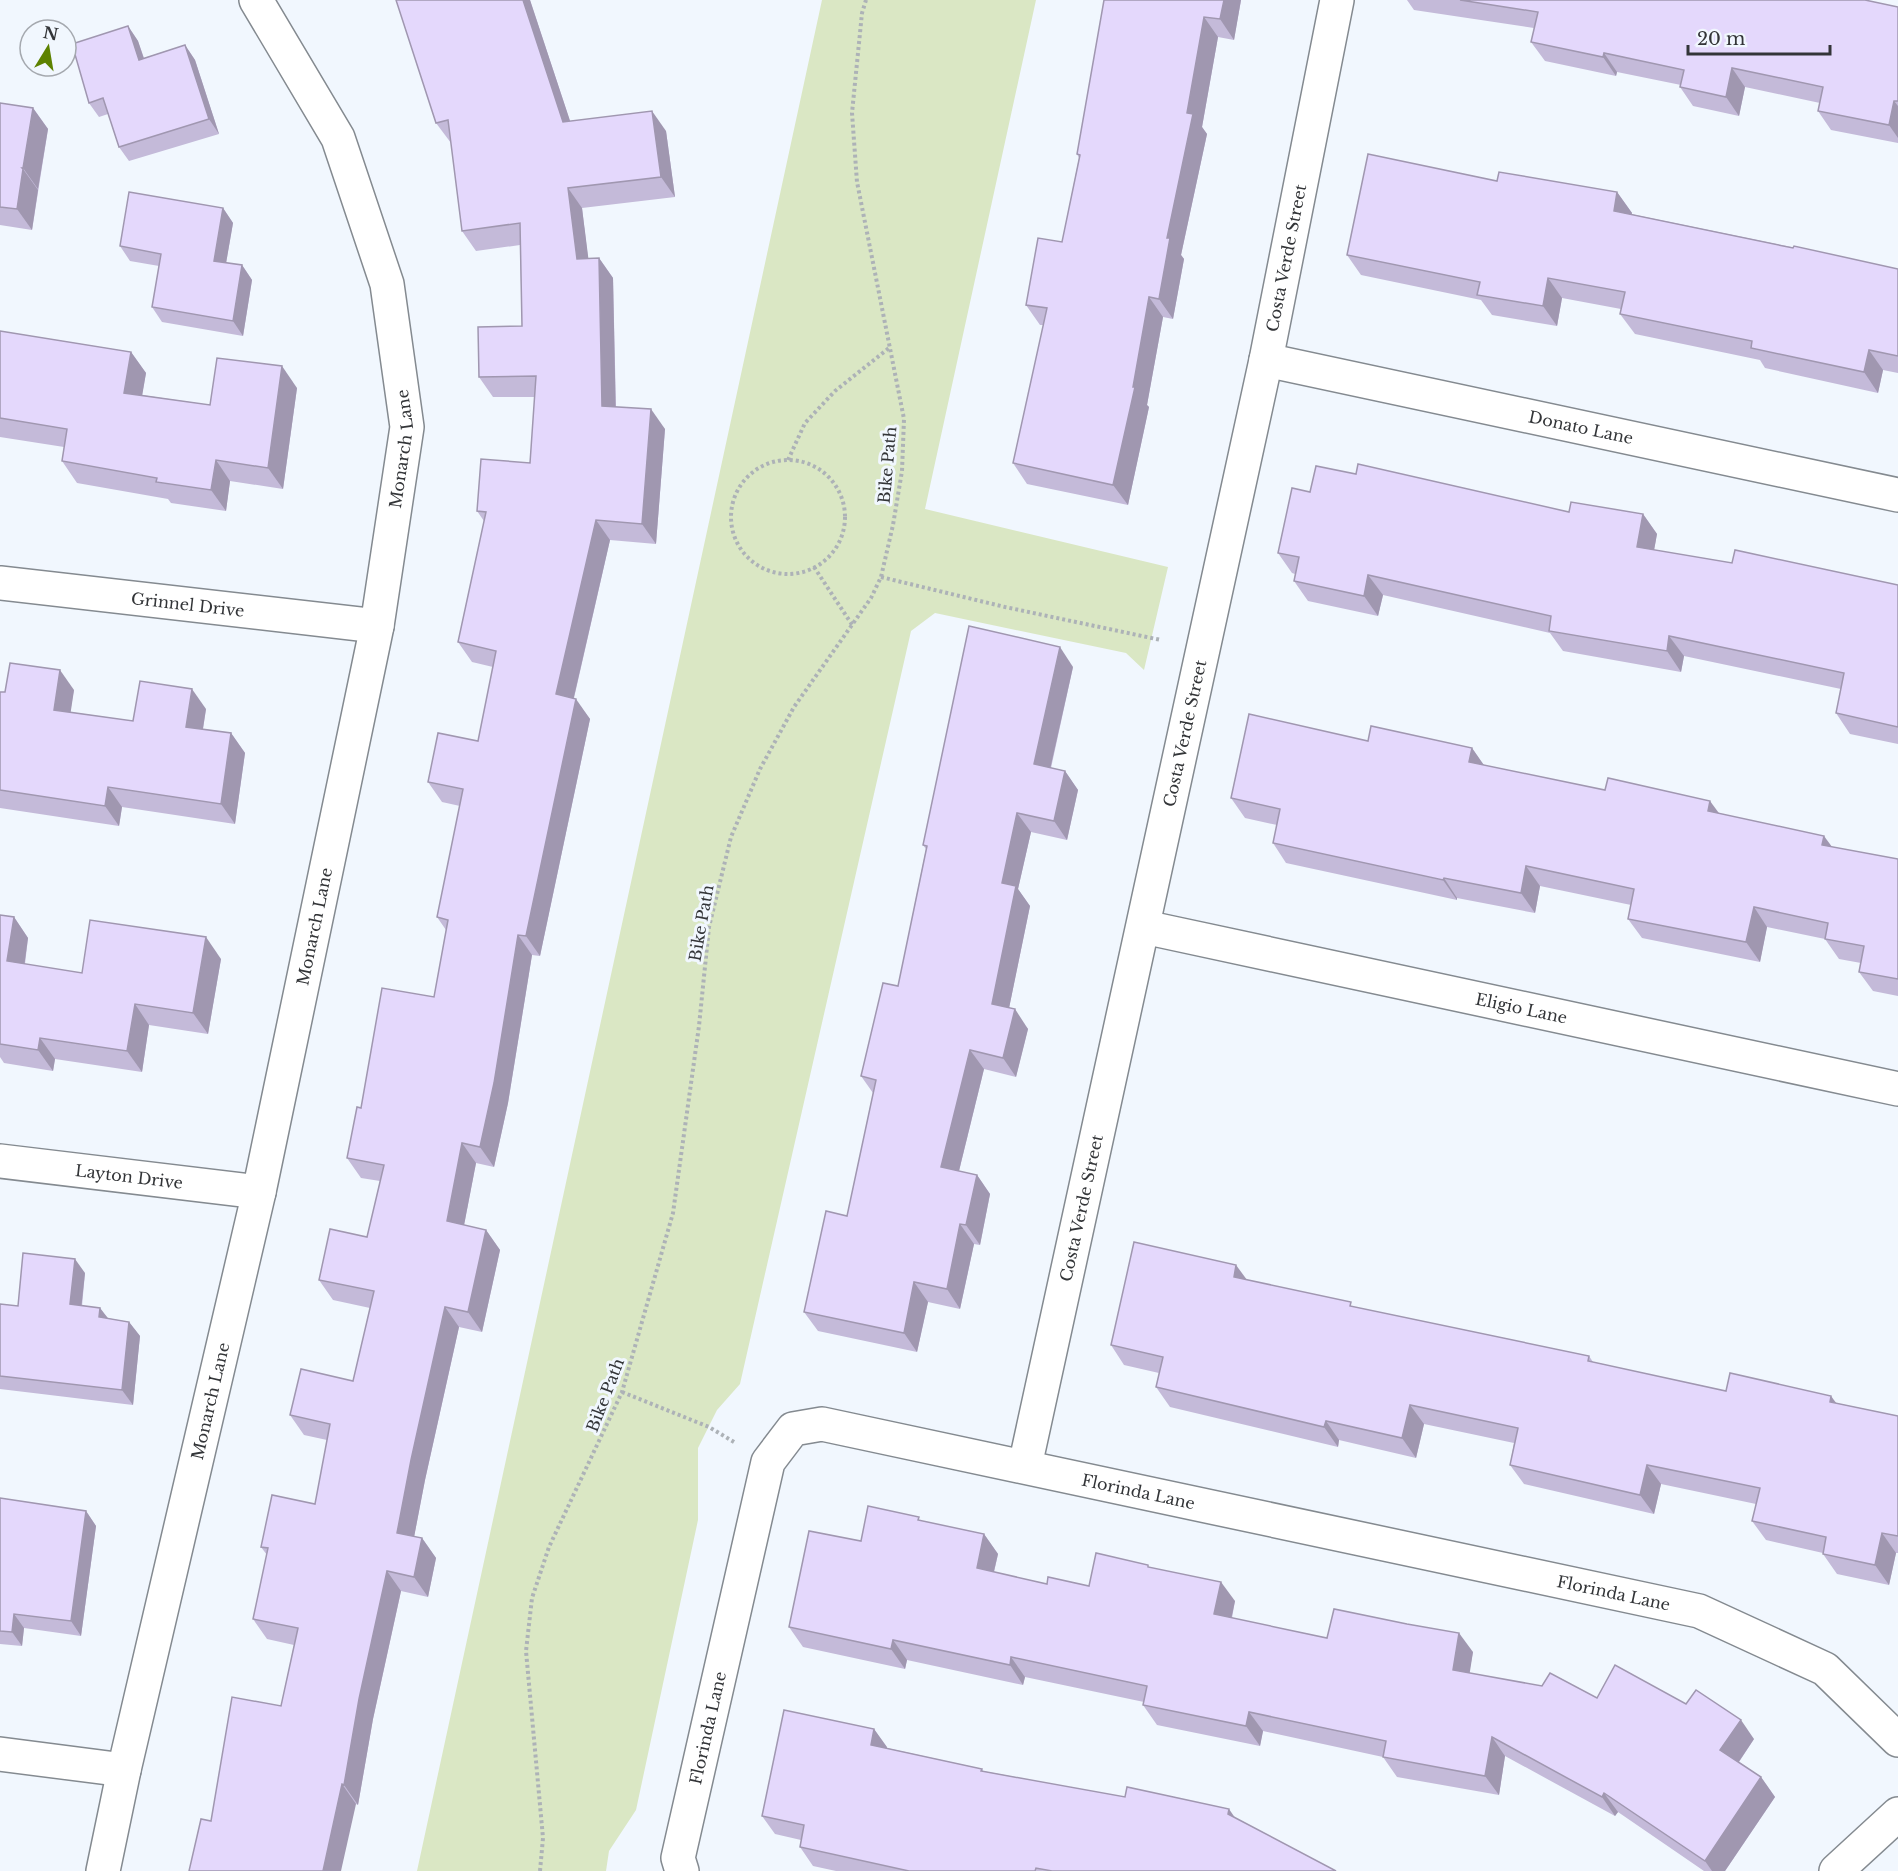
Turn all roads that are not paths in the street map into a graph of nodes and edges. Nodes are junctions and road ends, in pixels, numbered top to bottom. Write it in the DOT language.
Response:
graph roads {
  1 [pos="256,0"];
  2 [pos="1337,0"];
  3 [pos="1266,360"];
  4 [pos="1898,495"];
  5 [pos="0,583"];
  6 [pos="377,626"];
  7 [pos="1144,927"];
  8 [pos="1898,1089"];
  9 [pos="0,1161"];
  10 [pos="259,1192"];
  11 [pos="1025,1466"];
  12 [pos="1898,1740"];
  13 [pos="0,1754"];
  14 [pos="124,1770"];
  15 [pos="1898,1814"];
  16 [pos="103,1871"];
  17 [pos="682,1871"];
  18 [pos="1836,1871"];
  1 -- 6 [label="street, Monarch Lane"];
  2 -- 3 [label="street, Costa Verde Street"];
  3 -- 4 [label="street, Donato Lane"];
  3 -- 7 [label="street, Costa Verde Street"];
  5 -- 6 [label="street, Grinnel Drive"];
  6 -- 10 [label="street, Monarch Lane"];
  7 -- 8 [label="street, Eligio Lane"];
  7 -- 11 [label="street, Costa Verde Street"];
  9 -- 10 [label="street, Layton Drive"];
  10 -- 14 [label="street, Monarch Lane"];
  11 -- 12 [label="street, Florinda Lane"];
  11 -- 17 [label="street, Florinda Lane"];
  13 -- 14 [label="street"];
  14 -- 16 [label="street, Monarch Lane"];
  15 -- 18 [label="street"];
}
